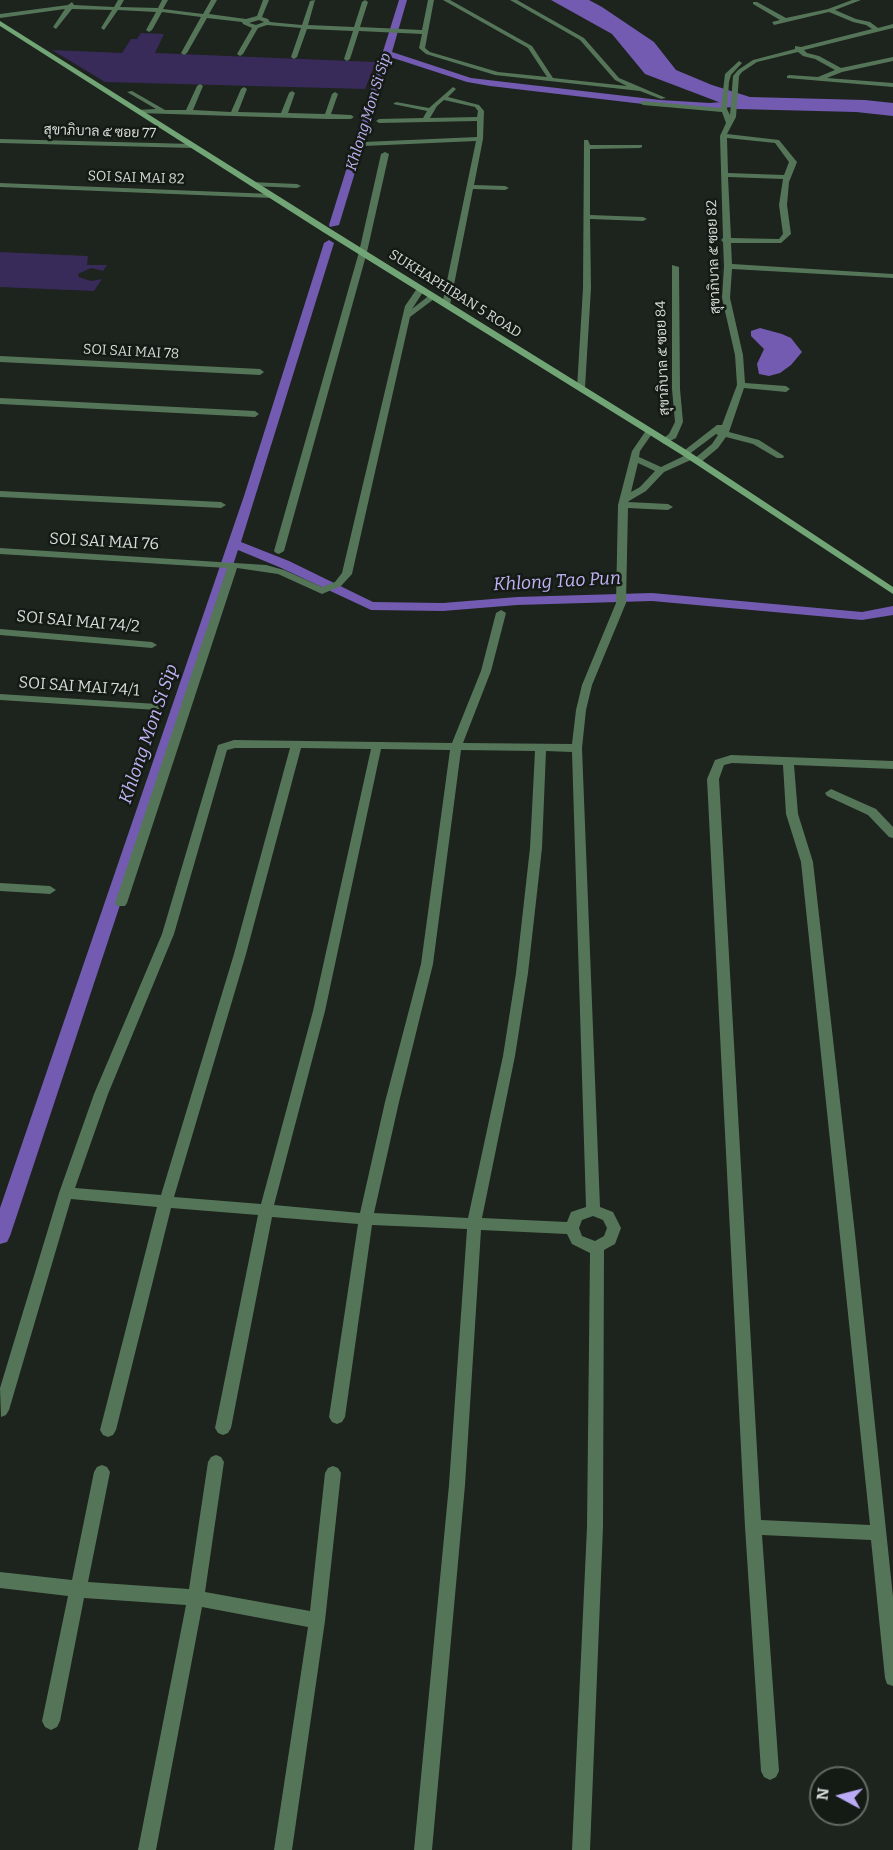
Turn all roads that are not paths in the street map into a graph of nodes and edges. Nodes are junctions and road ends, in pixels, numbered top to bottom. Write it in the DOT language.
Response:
graph roads {
  1 [pos="74,0"];
  2 [pos="121,0"];
  3 [pos="165,0"];
  4 [pos="214,0"];
  5 [pos="266,0"];
  6 [pos="431,0"];
  7 [pos="446,0"];
  8 [pos="513,0"];
  9 [pos="766,0"];
  10 [pos="858,0"];
  11 [pos="313,1"];
  12 [pos="365,2"];
  13 [pos="755,3"];
  14 [pos="744,4"];
  15 [pos="68,9"];
  16 [pos="115,10"];
  17 [pos="830,10"];
  18 [pos="159,12"];
  19 [pos="207,16"];
  20 [pos="259,18"];
  21 [pos="0,19"];
  22 [pos="786,21"];
  23 [pos="246,22"];
  24 [pos="267,23"];
  25 [pos="774,24"];
  26 [pos="893,24"];
  27 [pos="56,27"];
  28 [pos="256,27"];
  29 [pos="304,27"];
  30 [pos="104,28"];
  31 [pos="357,29"];
  32 [pos="149,30"];
  33 [pos="873,30"];
  34 [pos="423,32"];
  35 [pos="802,47"];
  36 [pos="184,53"];
  37 [pos="240,54"];
  38 [pos="294,57"];
  39 [pos="346,59"];
  40 [pos="893,59"];
  41 [pos="840,70"];
  42 [pos="789,76"];
  43 [pos="617,79"];
  44 [pos="820,79"];
  45 [pos="551,80"];
  46 [pos="893,85"];
  47 [pos="200,86"];
  48 [pos="609,86"];
  49 [pos="244,89"];
  50 [pos="453,89"];
  51 [pos="641,89"];
  52 [pos="130,92"];
  53 [pos="292,93"];
  54 [pos="335,94"];
  55 [pos="444,98"];
  56 [pos="663,98"];
  57 [pos="396,104"];
  58 [pos="643,104"];
  59 [pos="725,109"];
  60 [pos="430,110"];
  61 [pos="139,111"];
  62 [pos="163,111"];
  63 [pos="189,111"];
  64 [pos="234,113"];
  65 [pos="284,115"];
  66 [pos="327,117"];
  67 [pos="351,117"];
  68 [pos="481,119"];
  69 [pos="425,120"];
  70 [pos="379,122"];
  71 [pos="729,122"];
  72 [pos="723,136"];
  73 [pos="480,139"];
  74 [pos="3,141"];
  75 [pos="364,144"];
  76 [pos="193,146"];
  77 [pos="639,146"];
  78 [pos="385,154"];
  79 [pos="724,175"];
  80 [pos="786,177"];
  81 [pos="253,184"];
  82 [pos="0,185"];
  83 [pos="297,186"];
  84 [pos="470,187"];
  85 [pos="505,188"];
  86 [pos="272,196"];
  87 [pos="587,217"];
  88 [pos="643,219"];
  89 [pos="725,240"];
  90 [pos="363,252"];
  91 [pos="728,266"];
  92 [pos="675,267"];
  93 [pos="893,276"];
  94 [pos="422,289"];
  95 [pos="434,296"];
  96 [pos="447,304"];
  97 [pos="409,315"];
  98 [pos="0,359"];
  99 [pos="260,372"];
  100 [pos="741,385"];
  101 [pos="581,388"];
  102 [pos="786,389"];
  103 [pos="0,401"];
  104 [pos="255,414"];
  105 [pos="650,431"];
  106 [pos="719,432"];
  107 [pos="664,441"];
  108 [pos="780,456"];
  109 [pos="691,457"];
  110 [pos="635,459"];
  111 [pos="661,470"];
  112 [pos="0,494"];
  113 [pos="624,502"];
  114 [pos="221,505"];
  115 [pos="668,507"];
  116 [pos="0,551"];
  117 [pos="279,551"];
  118 [pos="231,565"];
  119 [pos="893,591"];
  120 [pos="501,613"];
  121 [pos="0,632"];
  122 [pos="152,645"];
  123 [pos="0,697"];
  124 [pos="157,707"];
  125 [pos="297,744"];
  126 [pos="377,745"];
  127 [pos="456,746"];
  128 [pos="541,748"];
  129 [pos="578,748"];
  130 [pos="788,760"];
  131 [pos="893,765"];
  132 [pos="831,792"];
  133 [pos="893,834"];
  134 [pos="0,887"];
  135 [pos="50,890"];
  136 [pos="121,903"];
  137 [pos="66,1193"];
  138 [pos="166,1200"];
  139 [pos="267,1210"];
  140 [pos="593,1210"];
  141 [pos="366,1219"];
  142 [pos="474,1224"];
  143 [pos="572,1228"];
  144 [pos="597,1247"];
  145 [pos="1,1410"];
  146 [pos="337,1417"];
  147 [pos="223,1428"];
  148 [pos="108,1430"];
  149 [pos="216,1462"];
  150 [pos="102,1472"];
  151 [pos="333,1473"];
  152 [pos="753,1527"];
  153 [pos="877,1533"];
  154 [pos="0,1580"];
  155 [pos="78,1589"];
  156 [pos="196,1599"];
  157 [pos="317,1621"];
  158 [pos="893,1678"];
  159 [pos="51,1721"];
  160 [pos="770,1771"];
  161 [pos="147,1850"];
  162 [pos="283,1850"];
  163 [pos="423,1850"];
  164 [pos="581,1850"];
  1 -- 15 [label="street"];
  2 -- 16 [label="street"];
  3 -- 18 [label="street"];
  4 -- 19 [label="street"];
  5 -- 20 [label="street"];
  6 -- 34 [label="street"];
  7 -- 45 [label="street"];
  8 -- 43 [label="street"];
  9 -- 13 [label="street"];
  10 -- 17 [label="street"];
  11 -- 29 [label="street"];
  12 -- 31 [label="street"];
  13 -- 14 [label="street"];
  13 -- 22 [label="street"];
  15 -- 16 [label="street"];
  15 -- 21 [label="street"];
  15 -- 21 [label="street"];
  15 -- 27 [label="street"];
  16 -- 18 [label="street"];
  16 -- 30 [label="street"];
  17 -- 22 [label="street"];
  17 -- 33 [label="street"];
  18 -- 19 [label="street"];
  18 -- 32 [label="street"];
  19 -- 23 [label="street"];
  19 -- 36 [label="street"];
  20 -- 23 [label="street"];
  20 -- 24 [label="street"];
  21 -- 61 [label="main road, SUKHAPHIBAN 5 ROAD"];
  22 -- 25 [label="street"];
  23 -- 28 [label="street"];
  24 -- 28 [label="street"];
  24 -- 29 [label="street"];
  26 -- 33 [label="street, สุขาภิบาล ๕ ซอย 82"];
  28 -- 37 [label="street"];
  29 -- 31 [label="street"];
  29 -- 38 [label="street"];
  31 -- 34 [label="street"];
  31 -- 39 [label="street"];
  33 -- 35 [label="street, สุขาภิบาล ๕ ซอย 82"];
  34 -- 45 [label="street"];
  35 -- 41 [label="street"];
  35 -- 59 [label="street, สุขาภิบาล ๕ ซอย 82"];
  35 -- 71 [label="street, สุขาภิบาล ๕ ซอย 82"];
  40 -- 41 [label="street"];
  41 -- 44 [label="street"];
  42 -- 44 [label="street"];
  43 -- 48 [label="street"];
  43 -- 51 [label="street"];
  44 -- 46 [label="street"];
  45 -- 48 [label="street"];
  47 -- 63 [label="street"];
  48 -- 51 [label="street"];
  49 -- 64 [label="street"];
  50 -- 55 [label="street"];
  51 -- 56 [label="street"];
  52 -- 62 [label="street"];
  53 -- 65 [label="street"];
  54 -- 66 [label="street"];
  55 -- 60 [label="street"];
  55 -- 68 [label="street"];
  57 -- 60 [label="street"];
  58 -- 59 [label="street"];
  59 -- 71 [label="street, สุขาภิบาล ๕ ซอย 82"];
  60 -- 69 [label="street"];
  61 -- 62 [label="street"];
  61 -- 76 [label="main road, SUKHAPHIBAN 5 ROAD"];
  62 -- 63 [label="street"];
  63 -- 64 [label="street"];
  64 -- 65 [label="street"];
  65 -- 66 [label="street"];
  66 -- 67 [label="street"];
  68 -- 69 [label="street"];
  68 -- 73 [label="street"];
  69 -- 70 [label="street"];
  71 -- 72 [label="street, สุขาภิบาล ๕ ซอย 82"];
  72 -- 79 [label="street, สุขาภิบาล ๕ ซอย 82"];
  72 -- 80 [label="street"];
  73 -- 75 [label="street"];
  73 -- 84 [label="street"];
  74 -- 76 [label="street, สุขาภิบาล ๕ ซอย 77"];
  76 -- 81 [label="main road, SUKHAPHIBAN 5 ROAD"];
  77 -- 87 [label="street"];
  78 -- 90 [label="street"];
  79 -- 80 [label="street"];
  79 -- 89 [label="street, สุขาภิบาล ๕ ซอย 82"];
  80 -- 89 [label="street"];
  81 -- 83 [label="street"];
  81 -- 86 [label="main road, SUKHAPHIBAN 5 ROAD"];
  82 -- 86 [label="street, SOI SAI MAI 82"];
  84 -- 85 [label="street"];
  84 -- 96 [label="street"];
  86 -- 90 [label="main road, SUKHAPHIBAN 5 ROAD"];
  87 -- 88 [label="street"];
  87 -- 101 [label="street"];
  89 -- 91 [label="street, สุขาภิบาล ๕ ซอย 82"];
  90 -- 94 [label="main road, SUKHAPHIBAN 5 ROAD"];
  90 -- 117 [label="street"];
  91 -- 93 [label="street"];
  91 -- 100 [label="street, สุขาภิบาล ๕ ซอย 82"];
  92 -- 107 [label="street, สุขาภิบาล ๕ ซอย 84"];
  94 -- 95 [label="main road, SUKHAPHIBAN 5 ROAD"];
  94 -- 97 [label="street"];
  95 -- 96 [label="main road, SUKHAPHIBAN 5 ROAD"];
  95 -- 97 [label="street"];
  96 -- 101 [label="main road, SUKHAPHIBAN 5 ROAD"];
  97 -- 118 [label="street, SOI SAI MAI 76"];
  98 -- 99 [label="street, SOI SAI MAI 78"];
  100 -- 102 [label="street"];
  100 -- 106 [label="street, สุขาภิบาล ๕ ซอย 82"];
  101 -- 105 [label="main road, SUKHAPHIBAN 5 ROAD"];
  103 -- 104 [label="street"];
  105 -- 107 [label="main road, SUKHAPHIBAN 5 ROAD"];
  105 -- 110 [label="street"];
  106 -- 108 [label="street"];
  106 -- 109 [label="street"];
  106 -- 109 [label="street"];
  107 -- 109 [label="main road, SUKHAPHIBAN 5 ROAD"];
  109 -- 111 [label="street"];
  109 -- 119 [label="main road, SUKHAPHIBAN 5 ROAD"];
  110 -- 111 [label="street"];
  110 -- 113 [label="street"];
  111 -- 113 [label="street"];
  112 -- 114 [label="street"];
  113 -- 115 [label="street"];
  113 -- 129 [label="street"];
  116 -- 118 [label="street, SOI SAI MAI 76"];
  118 -- 136 [label="street"];
  120 -- 127 [label="street"];
  121 -- 122 [label="street, SOI SAI MAI 74/2"];
  123 -- 124 [label="street, SOI SAI MAI 74/1"];
  125 -- 126 [label="street"];
  125 -- 137 [label="street"];
  125 -- 138 [label="street"];
  126 -- 127 [label="street"];
  126 -- 139 [label="street"];
  127 -- 128 [label="street"];
  127 -- 141 [label="street"];
  128 -- 129 [label="street"];
  128 -- 142 [label="street"];
  129 -- 140 [label="street"];
  130 -- 131 [label="street"];
  130 -- 152 [label="street"];
  130 -- 153 [label="street"];
  132 -- 133 [label="street"];
  134 -- 135 [label="street"];
  137 -- 138 [label="street"];
  137 -- 145 [label="street"];
  138 -- 139 [label="street"];
  138 -- 148 [label="street"];
  139 -- 141 [label="street"];
  139 -- 147 [label="street"];
  140 -- 143 [label="street"];
  140 -- 144 [label="street"];
  141 -- 142 [label="street"];
  141 -- 146 [label="street"];
  142 -- 143 [label="street"];
  142 -- 163 [label="street"];
  143 -- 144 [label="street"];
  144 -- 164 [label="street"];
  149 -- 156 [label="street"];
  150 -- 155 [label="street"];
  151 -- 157 [label="street"];
  152 -- 153 [label="street"];
  152 -- 160 [label="street"];
  153 -- 158 [label="street"];
  154 -- 155 [label="street"];
  155 -- 156 [label="street"];
  155 -- 159 [label="street"];
  156 -- 157 [label="street"];
  156 -- 161 [label="street"];
  157 -- 162 [label="street"];
}
